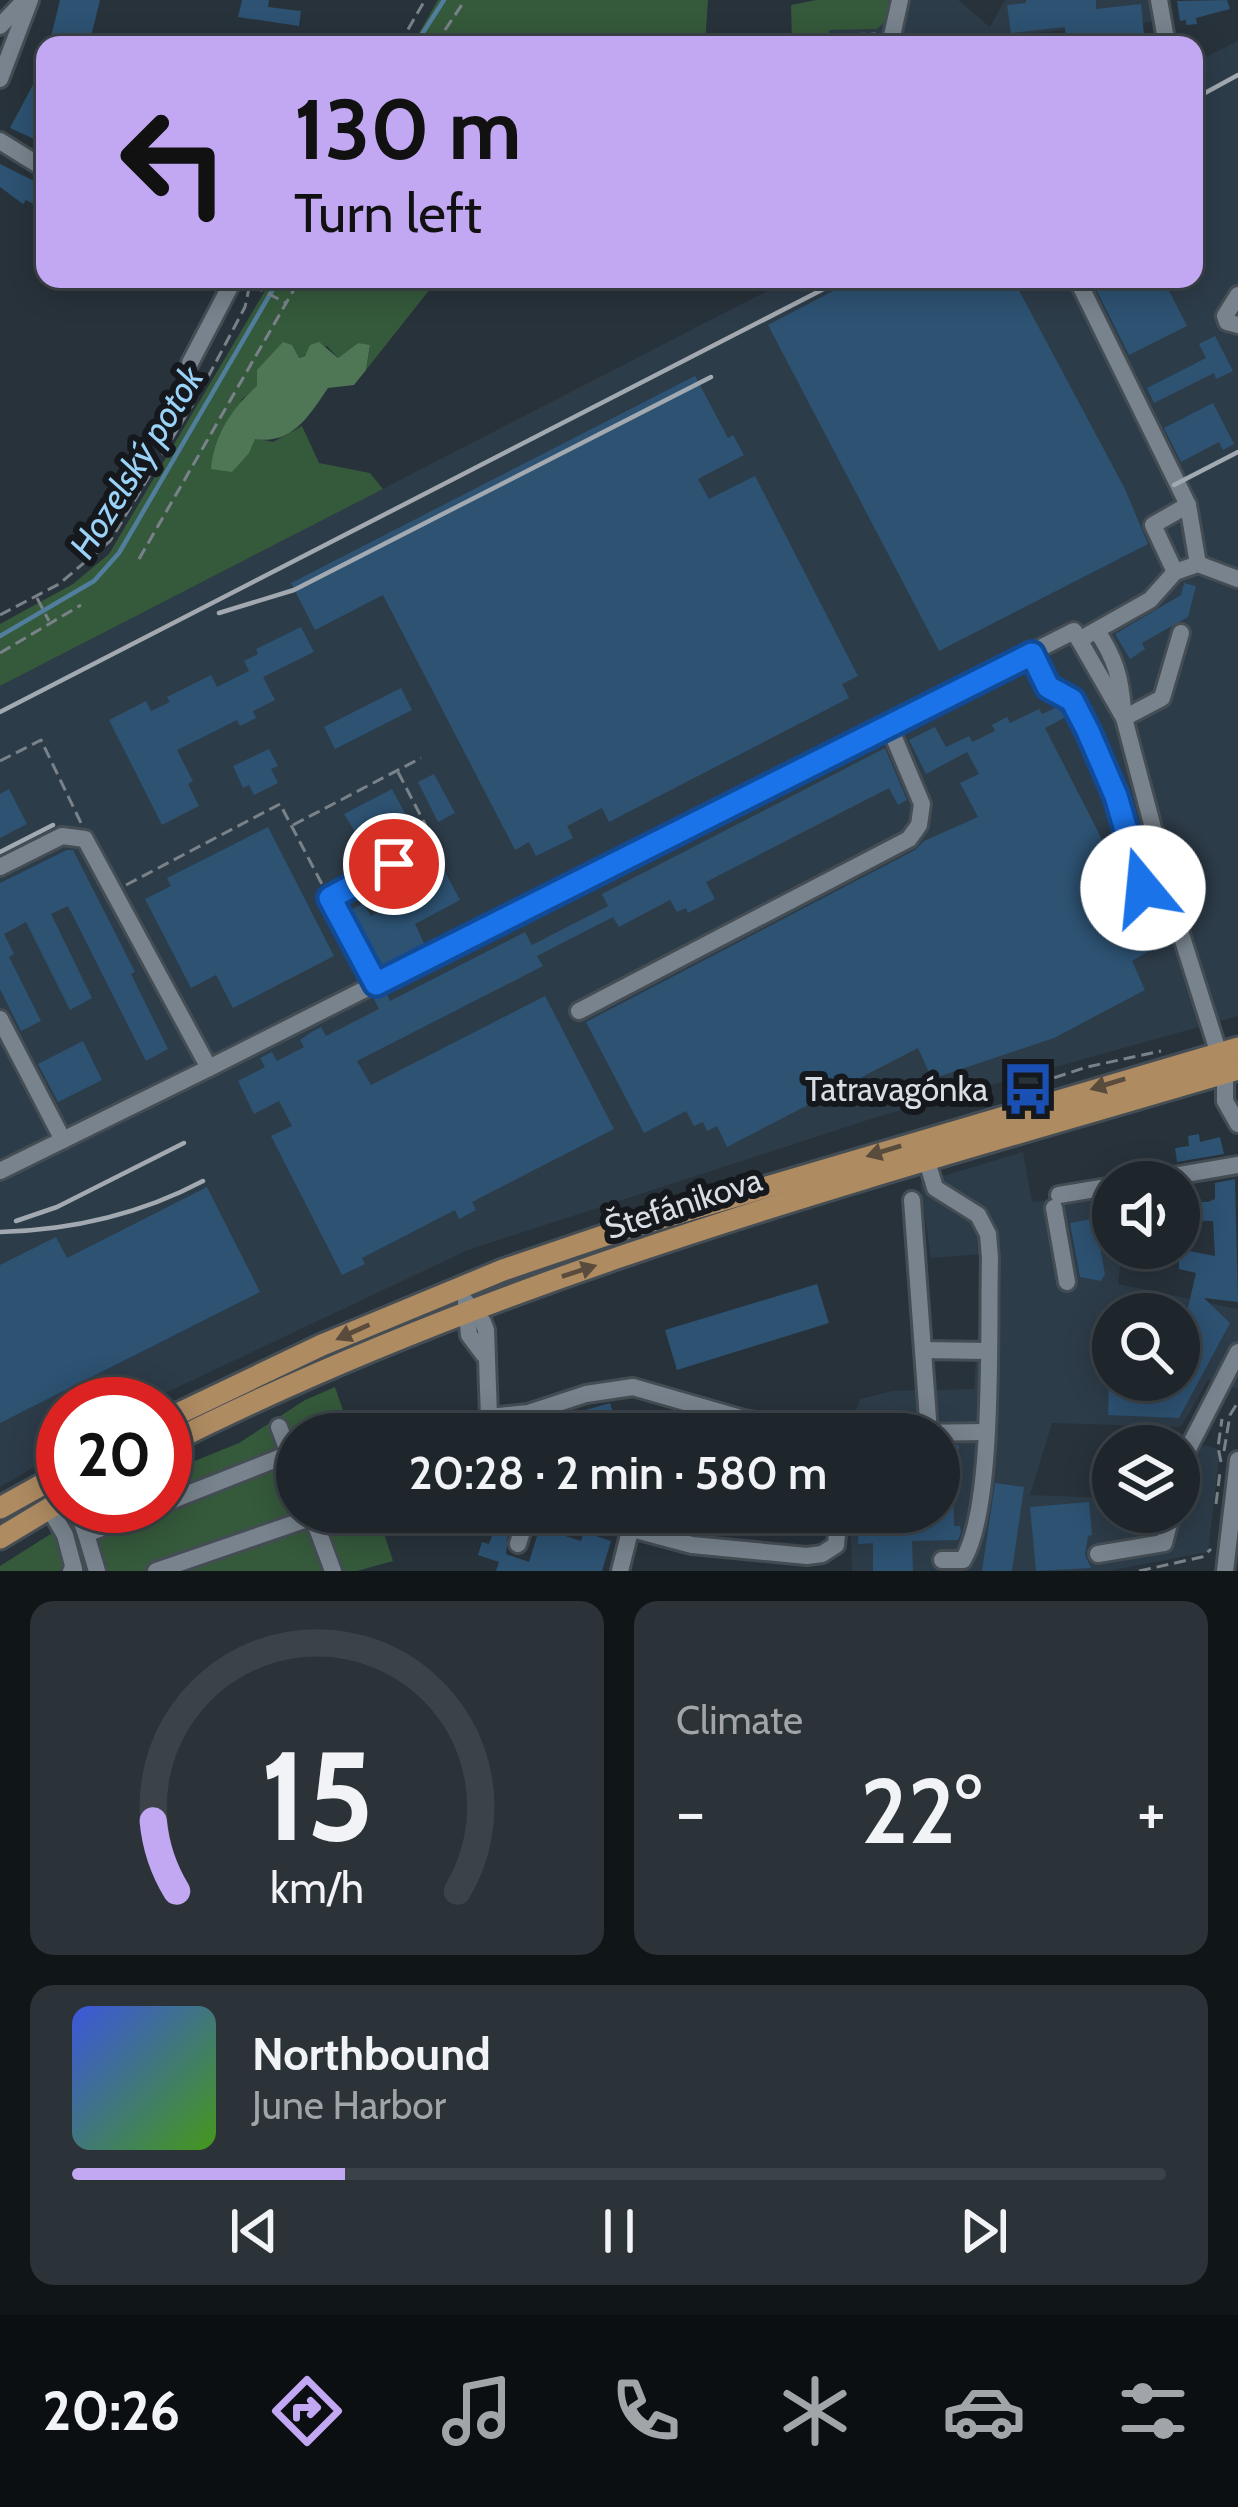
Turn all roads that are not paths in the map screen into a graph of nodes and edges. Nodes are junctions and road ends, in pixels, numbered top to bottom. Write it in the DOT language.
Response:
graph roads {
  1 [pos="28,0"];
  2 [pos="900,0"];
  3 [pos="1159,0"];
  4 [pos="0,26"];
  5 [pos="891,36"];
  6 [pos="1165,36"];
  7 [pos="0,79"];
  8 [pos="0,140"];
  9 [pos="36,163"];
  10 [pos="240,288"];
  11 [pos="1081,288"];
  12 [pos="1238,295"];
  13 [pos="1233,324"];
  14 [pos="190,363"];
  15 [pos="1188,505"];
  16 [pos="1198,564"];
  17 [pos="1175,572"];
  18 [pos="1238,579"];
  19 [pos="1096,631"];
  20 [pos="1181,633"];
  21 [pos="1078,640"];
  22 [pos="1032,654"];
  23 [pos="1124,718"];
  24 [pos="889,726"];
  25 [pos="427,847"];
  26 [pos="0,868"];
  27 [pos="1157,934"];
  28 [pos="376,984"];
  29 [pos="579,1011"];
  30 [pos="0,1019"];
  31 [pos="1232,1066"];
  32 [pos="209,1068"];
  33 [pos="1238,1124"];
  34 [pos="63,1140"];
  35 [pos="927,1161"];
  36 [pos="1238,1165"];
  37 [pos="0,1170"];
  38 [pos="1200,1171"];
  39 [pos="1092,1192"];
  40 [pos="912,1200"];
  41 [pos="1067,1282"];
  42 [pos="461,1286"];
  43 [pos="469,1310"];
  44 [pos="923,1350"];
  45 [pos="988,1351"];
  46 [pos="1238,1352"];
  47 [pos="1233,1371"];
  48 [pos="192,1407"];
  49 [pos="485,1413"];
  50 [pos="527,1413"];
  51 [pos="723,1413"];
  52 [pos="928,1413"];
  53 [pos="1200,1428"];
  54 [pos="192,1432"];
  55 [pos="960,1432"];
  56 [pos="985,1432"];
  57 [pos="276,1459"];
  58 [pos="1238,1460"];
  59 [pos="36,1488"];
  60 [pos="192,1492"];
  61 [pos="0,1508"];
  62 [pos="36,1516"];
  63 [pos="276,1528"];
  64 [pos="64,1533"];
  65 [pos="318,1533"];
  66 [pos="521,1533"];
  67 [pos="630,1533"];
  68 [pos="641,1533"];
  69 [pos="837,1533"];
  70 [pos="1167,1533"];
  71 [pos="86,1534"];
  72 [pos="0,1538"];
  73 [pos="518,1544"];
  74 [pos="1098,1554"];
  75 [pos="942,1560"];
  76 [pos="70,1571"];
  77 [pos="97,1571"];
  78 [pos="156,1571"];
  79 [pos="332,1571"];
  80 [pos="620,1571"];
  81 [pos="1225,1571"];
  1 -- 4 [label="street"];
  1 -- 7 [label="street"];
  2 -- 5 [label="street"];
  3 -- 6 [label="street"];
  8 -- 9 [label="street"];
  10 -- 14 [label="street"];
  11 -- 15 [label="street"];
  12 -- 13 [label="street"];
  15 -- 16 [label="street"];
  15 -- 17 [label="street"];
  16 -- 17 [label="street"];
  16 -- 18 [label="street"];
  17 -- 19 [label="street"];
  19 -- 21 [label="street"];
  19 -- 23 [label="street"];
  20 -- 23 [label="street"];
  21 -- 22 [label="street"];
  21 -- 23 [label="street"];
  22 -- 24 [label="street"];
  22 -- 27 [label="street"];
  23 -- 31 [label="street"];
  24 -- 28 [label="street"];
  24 -- 29 [label="street"];
  25 -- 28 [label="street"];
  26 -- 32 [label="street"];
  28 -- 32 [label="street"];
  30 -- 34 [label="street"];
  31 -- 33 [label="street"];
  31 -- 35 [label="main road, Štefánikova"];
  31 -- 42 [label="main road, Štefánikova, one-way"];
  32 -- 34 [label="street"];
  34 -- 37 [label="street"];
  43 -- 35 [label="main road, Štefánikova, one-way"];
  35 -- 45 [label="street"];
  36 -- 38 [label="street"];
  39 -- 41 [label="street"];
  40 -- 44 [label="street"];
  42 -- 43 [label="street"];
  42 -- 48 [label="main road, Štefánikova, one-way"];
  43 -- 49 [label="street"];
  43 -- 54 [label="main road, Štefánikova"];
  44 -- 45 [label="street"];
  44 -- 52 [label="street"];
  45 -- 56 [label="street"];
  46 -- 47 [label="street"];
  47 -- 53 [label="street"];
  50 -- 51 [label="street"];
  55 -- 56 [label="street"];
  56 -- 75 [label="street"];
  57 -- 60 [label="street"];
  58 -- 81 [label="street"];
  59 -- 61 [label="main road"];
  62 -- 72 [label="main road"];
  63 -- 78 [label="street"];
  64 -- 76 [label="street"];
  65 -- 79 [label="street"];
  66 -- 73 [label="street"];
  67 -- 80 [label="street"];
  68 -- 69 [label="street"];
  70 -- 74 [label="street"];
  71 -- 77 [label="street"];
}
